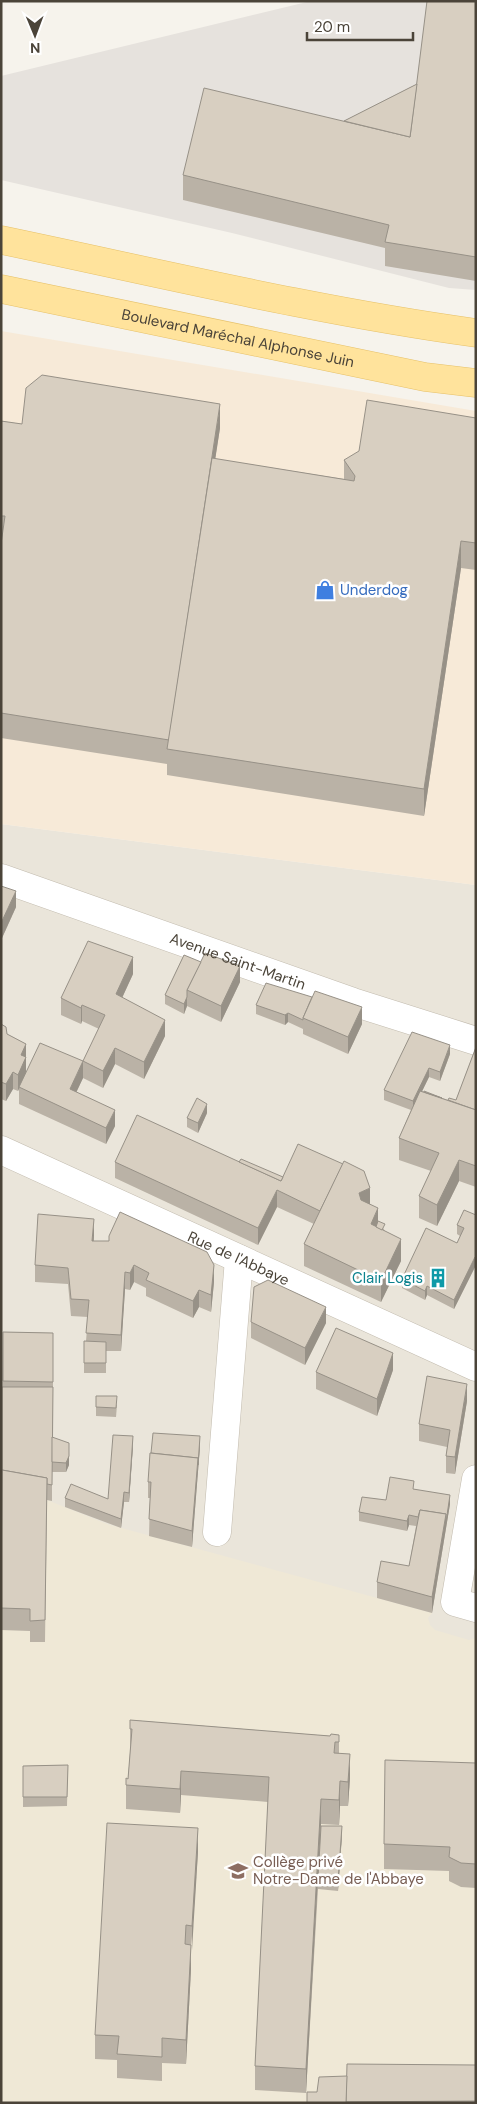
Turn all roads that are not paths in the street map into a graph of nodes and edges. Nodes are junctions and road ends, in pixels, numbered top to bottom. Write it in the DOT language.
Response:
graph roads {
  1 [pos="1,240"];
  2 [pos="1,289"];
  3 [pos="476,332"];
  4 [pos="476,383"];
  5 [pos="1,878"];
  6 [pos="476,1041"];
  7 [pos="1,1150"];
  8 [pos="239,1259"];
  9 [pos="476,1367"];
  10 [pos="476,1479"];
  11 [pos="217,1532"];
  12 [pos="476,1608"];
  1 -- 3 [label="main road"];
  2 -- 4 [label="main road, Boulevard Maréchal Alphonse Juin"];
  5 -- 6 [label="street, Avenue Saint-Martin"];
  7 -- 8 [label="street, Rue de l'Abbaye"];
  8 -- 9 [label="street, Rue de l'Abbaye"];
  8 -- 11 [label="street"];
  10 -- 12 [label="street"];
}
